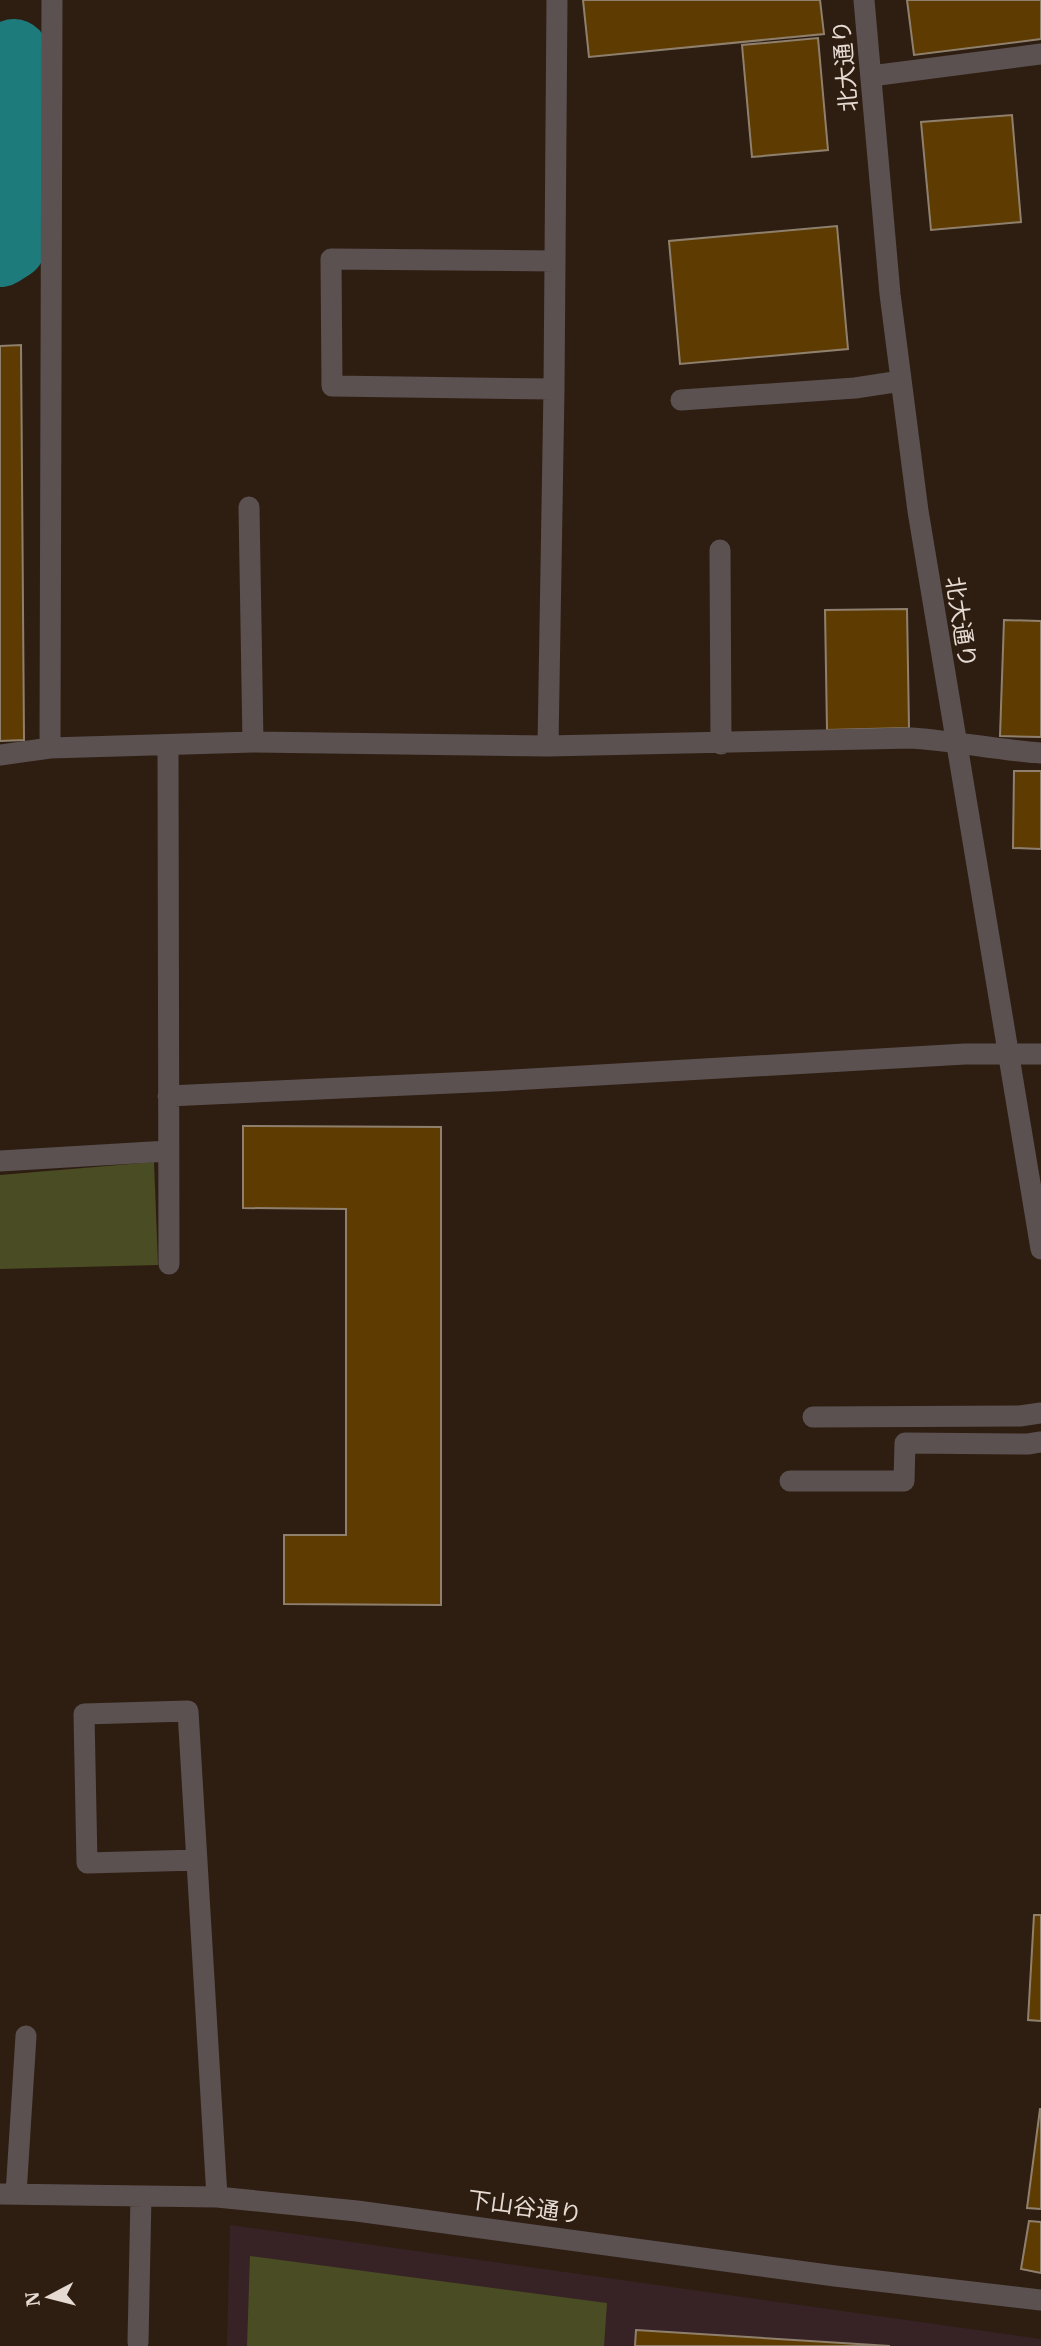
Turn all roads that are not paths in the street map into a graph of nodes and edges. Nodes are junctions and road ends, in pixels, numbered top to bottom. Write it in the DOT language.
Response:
graph roads {
  1 [pos="52,0"];
  2 [pos="558,0"];
  3 [pos="864,0"];
  4 [pos="1041,54"];
  5 [pos="871,76"];
  6 [pos="555,261"];
  7 [pos="901,381"];
  8 [pos="554,390"];
  9 [pos="681,400"];
  10 [pos="249,507"];
  11 [pos="720,550"];
  12 [pos="955,741"];
  13 [pos="253,742"];
  14 [pos="721,744"];
  15 [pos="167,746"];
  16 [pos="548,746"];
  17 [pos="50,748"];
  18 [pos="1041,753"];
  19 [pos="0,755"];
  20 [pos="1041,1054"];
  21 [pos="1008,1055"];
  22 [pos="168,1097"];
  23 [pos="168,1151"];
  24 [pos="0,1161"];
  25 [pos="1041,1249"];
  26 [pos="169,1264"];
  27 [pos="1041,1413"];
  28 [pos="813,1417"];
  29 [pos="1041,1442"];
  30 [pos="790,1481"];
  31 [pos="197,1860"];
  32 [pos="26,2036"];
  33 [pos="8,2194"];
  34 [pos="141,2196"];
  35 [pos="217,2197"];
  36 [pos="1041,2300"];
  37 [pos="138,2343"];
  1 -- 17 [label="street"];
  2 -- 6 [label="street"];
  3 -- 5 [label="street, 北大通り"];
  4 -- 5 [label="street"];
  5 -- 7 [label="street, 北大通り"];
  6 -- 8 [label="street"];
  6 -- 8 [label="street"];
  7 -- 9 [label="street"];
  7 -- 12 [label="street, 北大通り"];
  8 -- 16 [label="street"];
  10 -- 13 [label="street"];
  11 -- 14 [label="street"];
  12 -- 14 [label="street"];
  12 -- 18 [label="street"];
  12 -- 21 [label="street, 北大通り"];
  13 -- 15 [label="street"];
  13 -- 16 [label="street"];
  14 -- 16 [label="street"];
  15 -- 17 [label="street"];
  15 -- 22 [label="street"];
  17 -- 19 [label="street"];
  20 -- 21 [label="street"];
  21 -- 22 [label="street"];
  21 -- 25 [label="street, 北大通り"];
  22 -- 23 [label="street"];
  23 -- 24 [label="street"];
  23 -- 26 [label="street"];
  27 -- 28 [label="street"];
  29 -- 30 [label="street"];
  31 -- 31 [label="street"];
  31 -- 35 [label="street"];
  32 -- 33 [label="street"];
  33 -- 34 [label="street, 下山谷通り"];
  34 -- 35 [label="street, 下山谷通り"];
  34 -- 37 [label="street"];
  35 -- 36 [label="street, 下山谷通り"];
}
